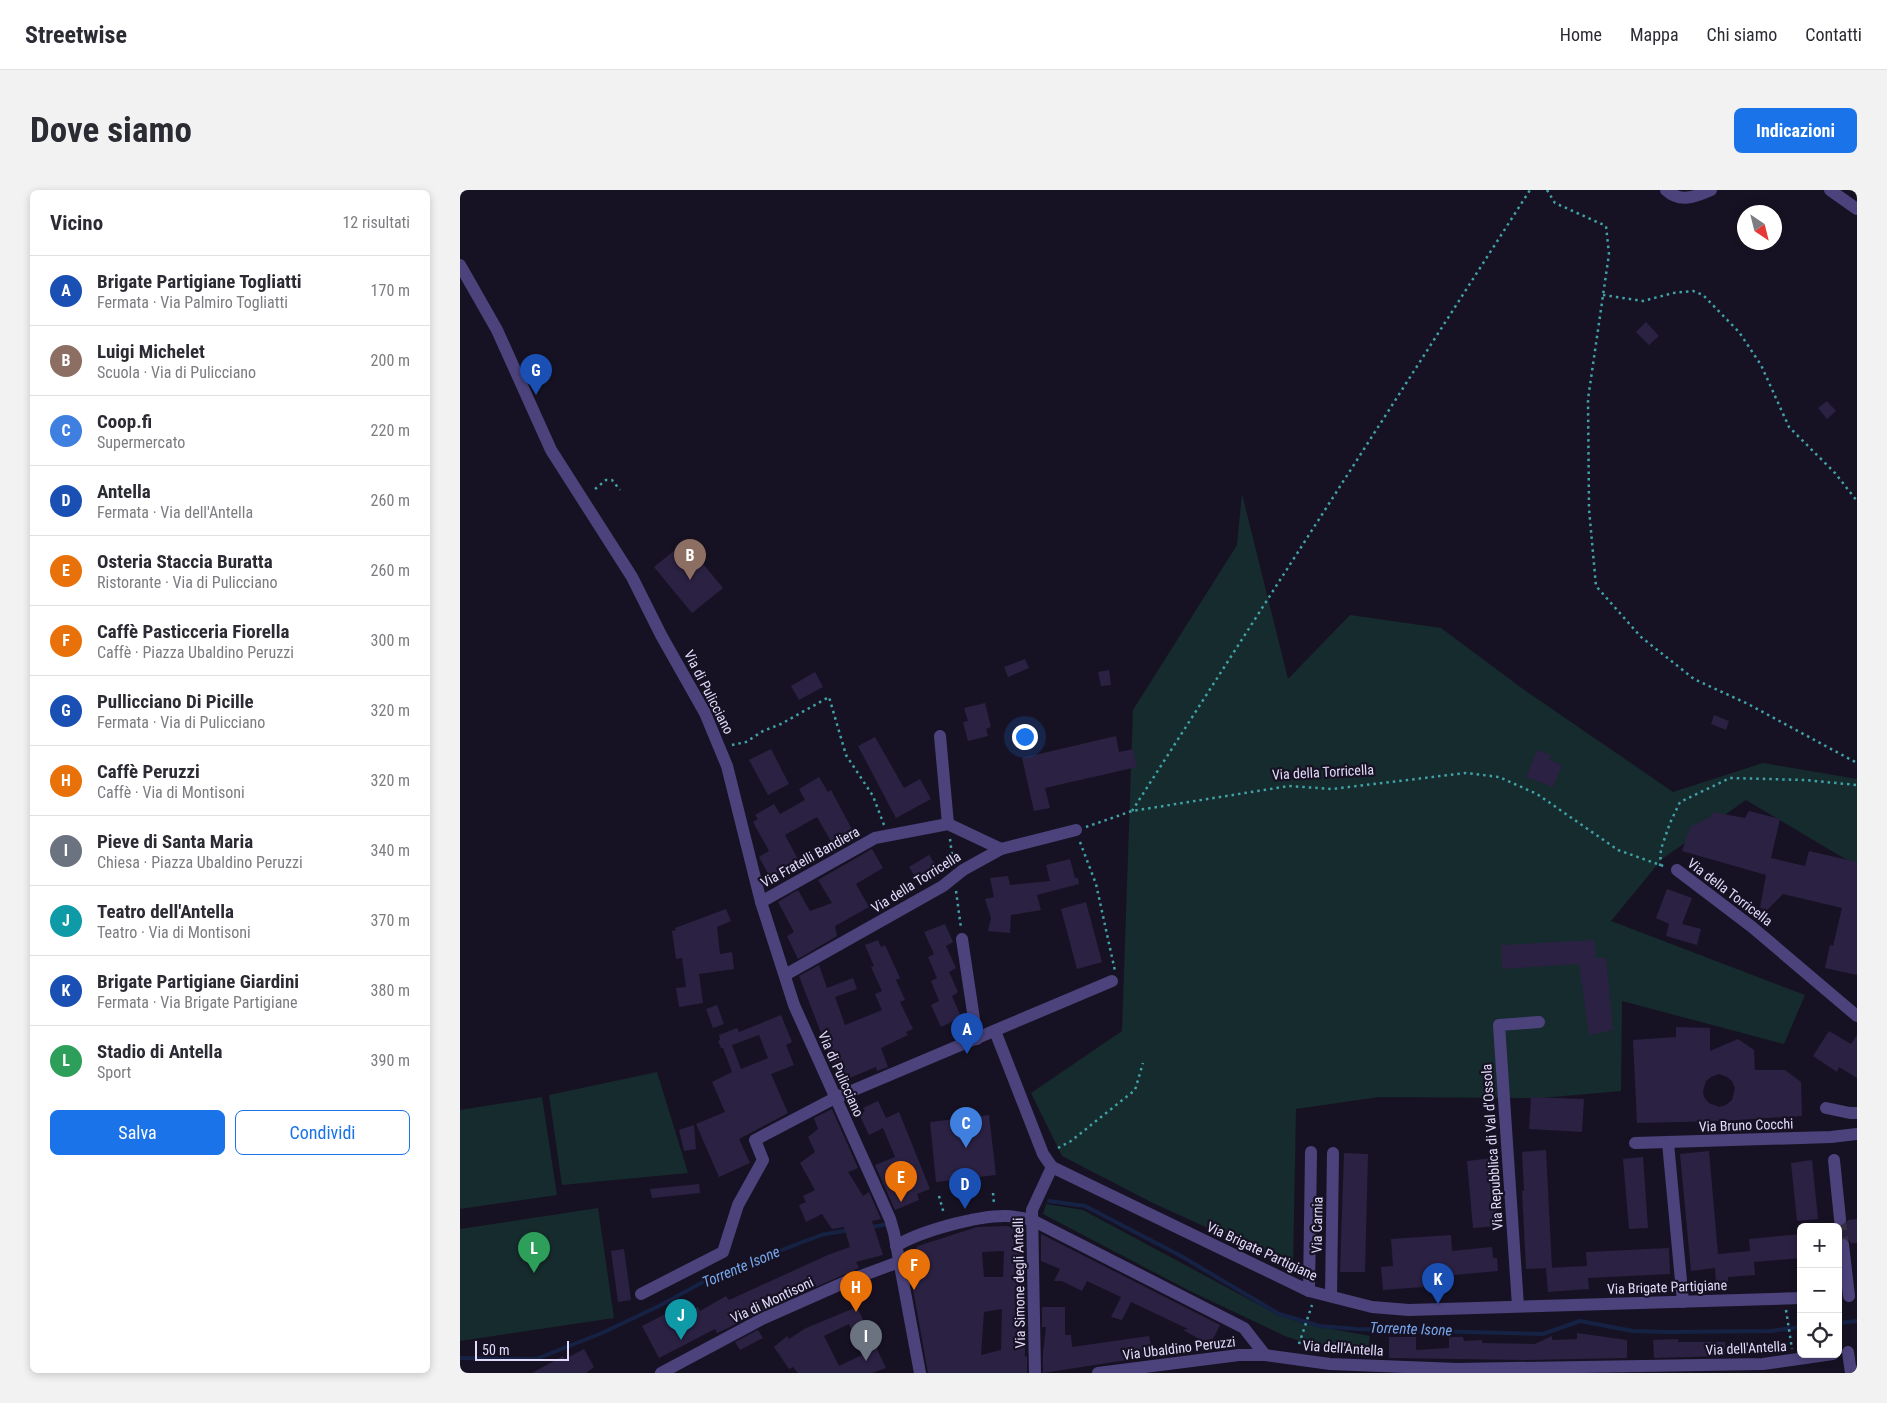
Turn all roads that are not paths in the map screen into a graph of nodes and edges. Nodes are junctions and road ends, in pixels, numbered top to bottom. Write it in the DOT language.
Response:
graph roads {
  1 [pos="1666,190"];
  2 [pos="1711,190"];
  3 [pos="1830,190"];
  4 [pos="1857,209"];
  5 [pos="460,265"];
  6 [pos="940,736"];
  7 [pos="948,824"];
  8 [pos="1076,830"];
  9 [pos="1001,849"];
  10 [pos="1677,870"];
  11 [pos="761,902"];
  12 [pos="962,939"];
  13 [pos="784,975"];
  14 [pos="1112,981"];
  15 [pos="1857,1016"];
  16 [pos="1539,1022"];
  17 [pos="995,1031"];
  18 [pos="976,1039"];
  19 [pos="835,1098"];
  20 [pos="1826,1108"];
  21 [pos="1857,1113"];
  22 [pos="1857,1134"];
  23 [pos="1635,1143"];
  24 [pos="1668,1143"];
  25 [pos="1311,1152"];
  26 [pos="1333,1153"];
  27 [pos="1834,1160"];
  28 [pos="1052,1167"];
  29 [pos="1840,1219"];
  30 [pos="1032,1220"];
  31 [pos="1843,1245"];
  32 [pos="896,1246"];
  33 [pos="899,1262"];
  34 [pos="1309,1291"];
  35 [pos="641,1294"];
  36 [pos="1848,1295"];
  37 [pos="1331,1296"];
  38 [pos="1797,1298"];
  39 [pos="1683,1302"];
  40 [pos="1518,1306"];
  41 [pos="1848,1352"];
  42 [pos="1265,1355"];
  43 [pos="1805,1358"];
  44 [pos="1679,1369"];
  45 [pos="1146,1370"];
  46 [pos="1570,1370"];
  47 [pos="1456,1371"];
  48 [pos="661,1373"];
  49 [pos="920,1373"];
  50 [pos="1036,1373"];
  51 [pos="1098,1373"];
  52 [pos="1851,1373"];
  1 -- 2 [label="street"];
  3 -- 4 [label="street"];
  5 -- 11 [label="street, Via di Pulicciano"];
  6 -- 7 [label="street"];
  7 -- 9 [label="street"];
  7 -- 11 [label="street, Via Fratelli Bandiera"];
  8 -- 9 [label="street, Via della Torricella"];
  9 -- 13 [label="street, Via della Torricella"];
  10 -- 15 [label="street, Via della Torricella"];
  11 -- 13 [label="street, Via di Pulicciano"];
  12 -- 18 [label="street"];
  13 -- 19 [label="street, Via di Pulicciano"];
  14 -- 17 [label="street"];
  16 -- 40 [label="street, Via Repubblica di Val d'Ossola"];
  17 -- 18 [label="street"];
  17 -- 28 [label="street"];
  18 -- 19 [label="street"];
  19 -- 32 [label="street, Via di Pulicciano"];
  19 -- 35 [label="street"];
  20 -- 21 [label="street"];
  22 -- 24 [label="street, Via Bruno Cocchi"];
  23 -- 24 [label="street, Via Bruno Cocchi"];
  24 -- 39 [label="street"];
  25 -- 34 [label="street, Via Carnia"];
  26 -- 37 [label="street, Via Carnia"];
  27 -- 29 [label="street"];
  28 -- 30 [label="street, Via Simone degli Antelli"];
  28 -- 34 [label="street, Via Brigate Partigiane"];
  30 -- 32 [label="street"];
  30 -- 42 [label="street"];
  30 -- 50 [label="street, Via Simone degli Antelli"];
  31 -- 36 [label="street"];
  32 -- 33 [label="street, Via di Pulicciano"];
  33 -- 48 [label="street, Via di Montisoni"];
  33 -- 49 [label="street, Via di Pulicciano"];
  34 -- 37 [label="street, Via Brigate Partigiane"];
  37 -- 40 [label="street, Via Brigate Partigiane"];
  38 -- 39 [label="street, Via Brigate Partigiane"];
  39 -- 40 [label="street, Via Brigate Partigiane"];
  41 -- 52 [label="street"];
  42 -- 45 [label="street, Via Ubaldino Peruzzi"];
  42 -- 47 [label="street, Via dell'Antella"];
  43 -- 44 [label="street, Via dell'Antella"];
  44 -- 46 [label="street, Via dell'Antella"];
  45 -- 51 [label="street, Via Ubaldino Peruzzi"];
  46 -- 47 [label="street, Via dell'Antella"];
}
